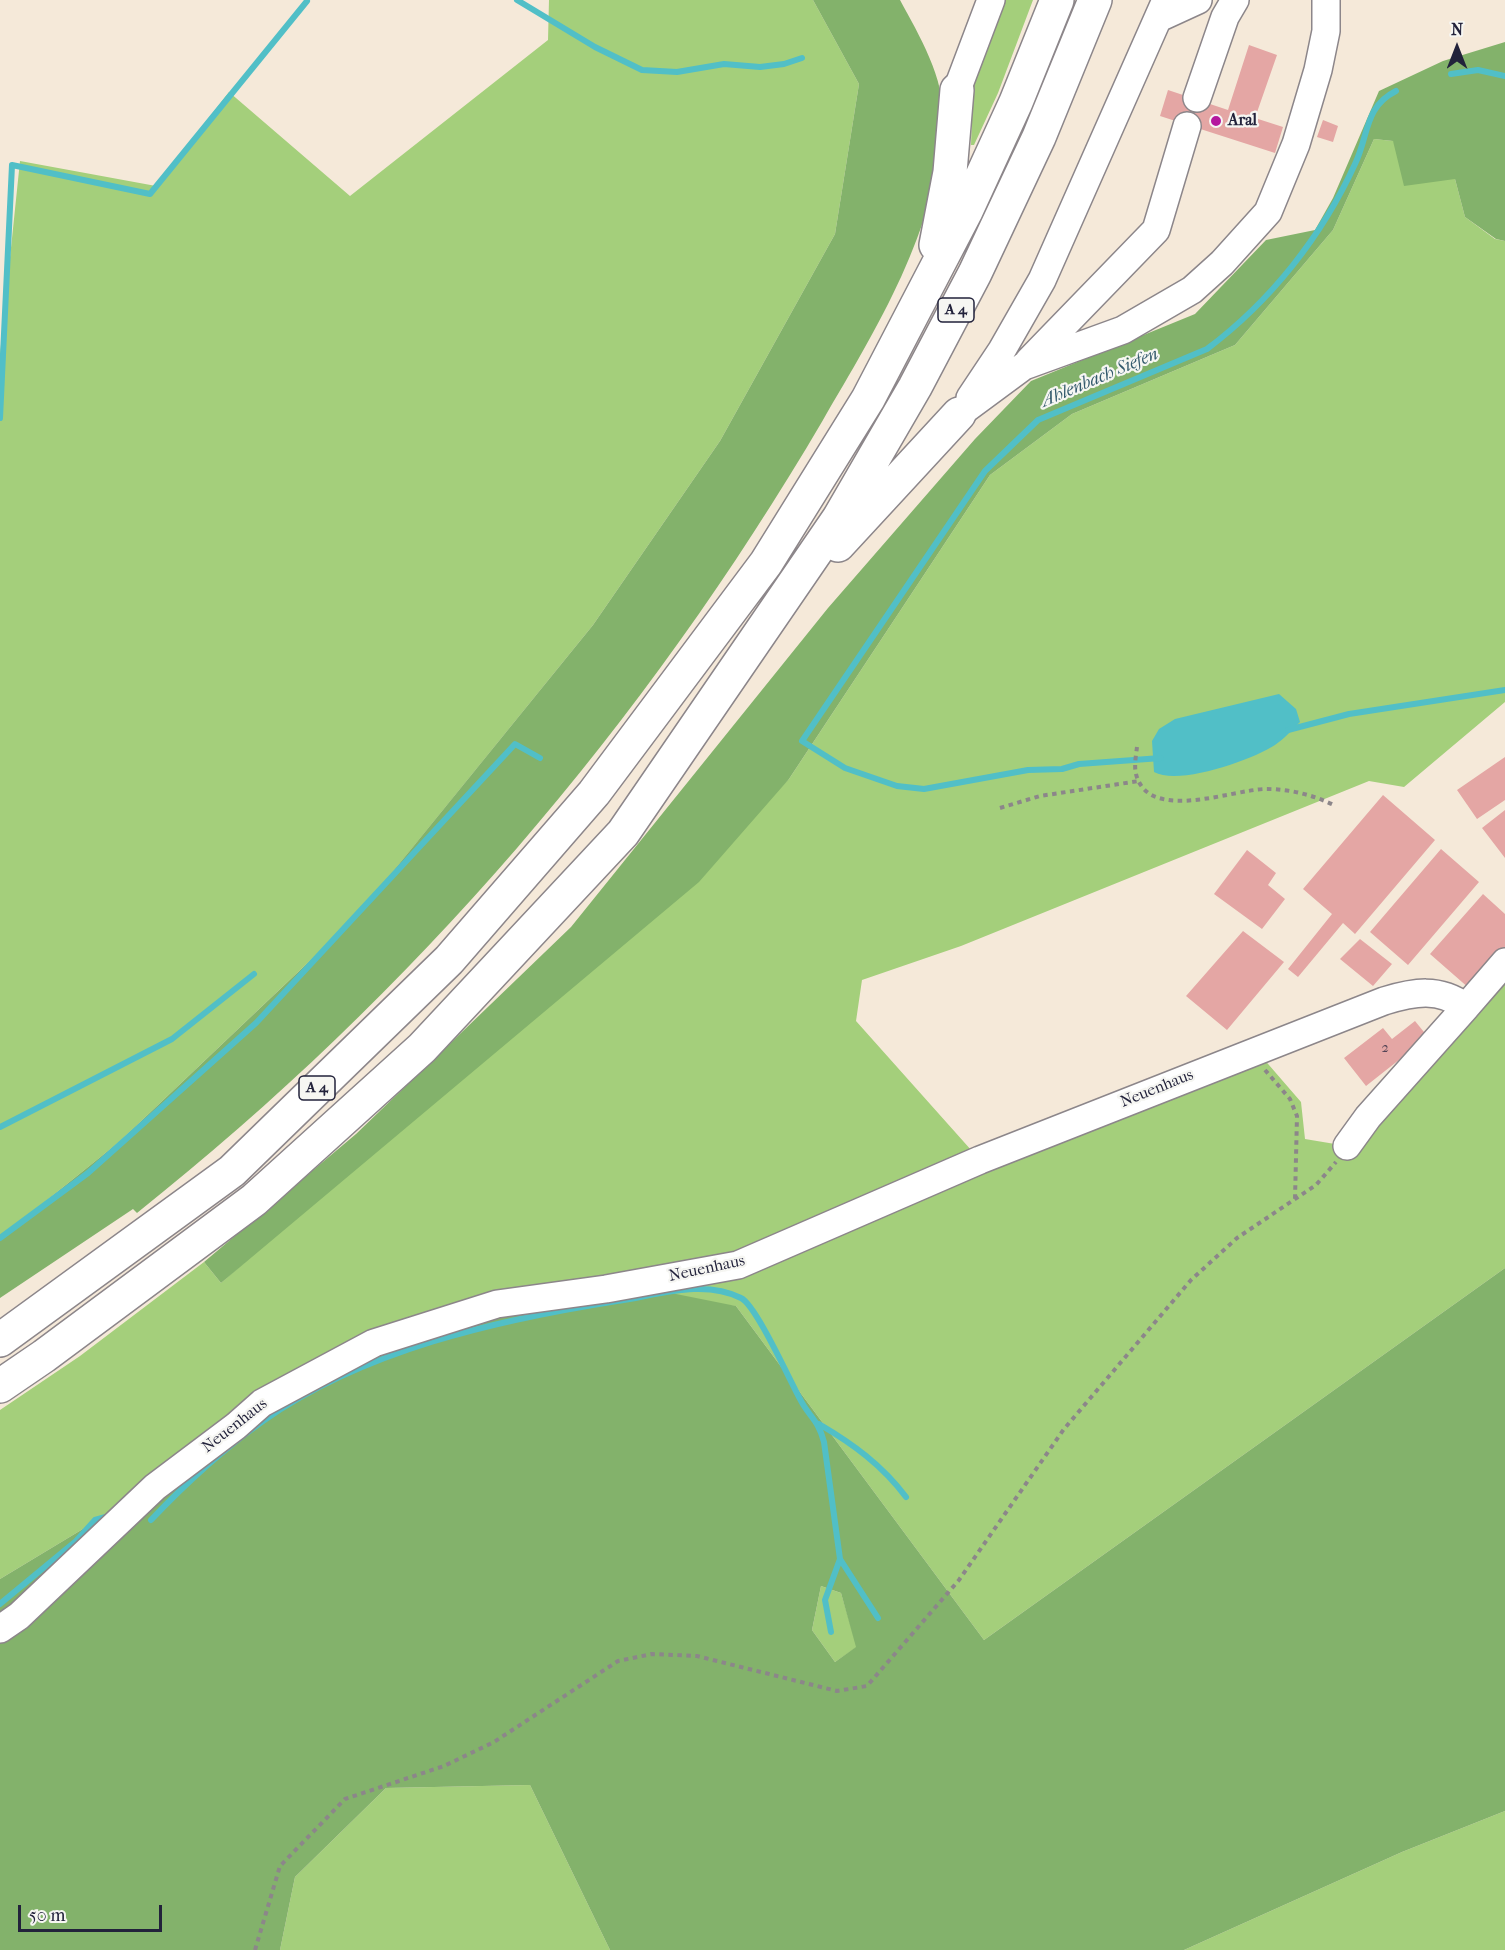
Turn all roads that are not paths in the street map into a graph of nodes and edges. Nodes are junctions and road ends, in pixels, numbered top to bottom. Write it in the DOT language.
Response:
graph roads {
  1 [pos="991,0"];
  2 [pos="1057,0"];
  3 [pos="1095,0"];
  4 [pos="1198,0"];
  5 [pos="1235,0"];
  6 [pos="1326,0"];
  7 [pos="1163,8"];
  8 [pos="957,90"];
  9 [pos="1197,98"];
  10 [pos="1187,126"];
  11 [pos="926,291"];
  12 [pos="1024,366"];
  13 [pos="959,414"];
  14 [pos="782,602"];
  15 [pos="1505,962"];
  16 [pos="1466,1007"];
  17 [pos="1347,1146"];
  18 [pos="0,1340"];
  19 [pos="0,1386"];
  20 [pos="0,1629"];
  1 -- 8 [label="street"];
  2 -- 11 [label="highway, A 4"];
  3 -- 14 [label="highway, A 4"];
  4 -- 7 [label="street"];
  5 -- 9 [label="street"];
  6 -- 12 [label="street"];
  7 -- 13 [label="street"];
  8 -- 11 [label="highway"];
  10 -- 12 [label="street"];
  11 -- 18 [label="highway, A 4"];
  12 -- 13 [label="street"];
  13 -- 14 [label="highway"];
  14 -- 19 [label="highway, A 4"];
  15 -- 16 [label="street"];
  16 -- 17 [label="street"];
  16 -- 20 [label="street, Neuenhaus"];
}
